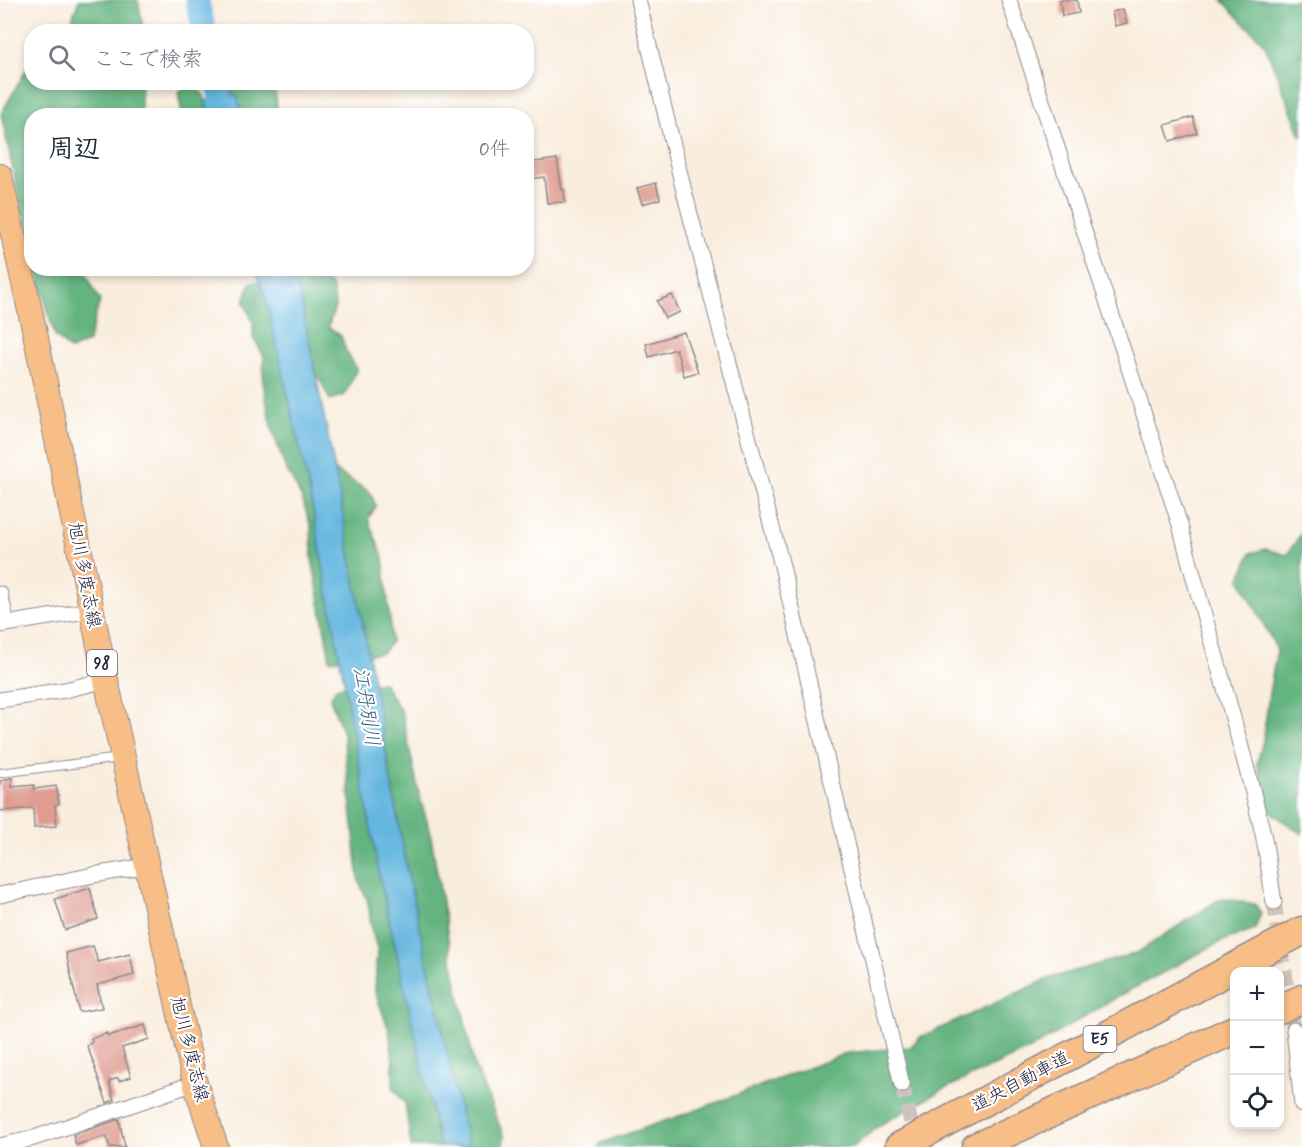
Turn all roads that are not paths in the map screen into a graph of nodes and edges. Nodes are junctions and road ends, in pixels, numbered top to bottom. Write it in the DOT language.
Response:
graph roads {
  1 [pos="638,0"];
  2 [pos="1009,0"];
  3 [pos="0,176"];
  4 [pos="0,594"];
  5 [pos="92,610"];
  6 [pos="3,624"];
  7 [pos="106,680"];
  8 [pos="0,700"];
  9 [pos="123,758"];
  10 [pos="0,773"];
  11 [pos="147,866"];
  12 [pos="0,895"];
  13 [pos="1274,902"];
  14 [pos="1302,931"];
  15 [pos="1302,999"];
  16 [pos="1287,1020"];
  17 [pos="1230,1032"];
  18 [pos="195,1083"];
  19 [pos="902,1085"];
  20 [pos="1302,1104"];
  21 [pos="0,1146"];
  22 [pos="214,1146"];
  23 [pos="899,1147"];
  24 [pos="976,1147"];
  1 -- 19 [label="street"];
  2 -- 13 [label="street"];
  3 -- 5 [label="main road, 旭川多度志線 / 98"];
  4 -- 6 [label="street"];
  5 -- 6 [label="street"];
  5 -- 7 [label="main road, 旭川多度志線 / 98"];
  7 -- 8 [label="street"];
  7 -- 9 [label="main road, 旭川多度志線 / 98"];
  9 -- 10 [label="lane"];
  9 -- 11 [label="main road, 旭川多度志線 / 98"];
  11 -- 12 [label="street"];
  11 -- 18 [label="main road, 旭川多度志線 / 98"];
  14 -- 23 [label="highway, 道央自動車道 / E5"];
  15 -- 16 [label="highway"];
  16 -- 20 [label="street"];
  17 -- 24 [label="highway, 道央自動車道"];
  18 -- 21 [label="street"];
  18 -- 22 [label="main road, 旭川多度志線 / 98"];
}
